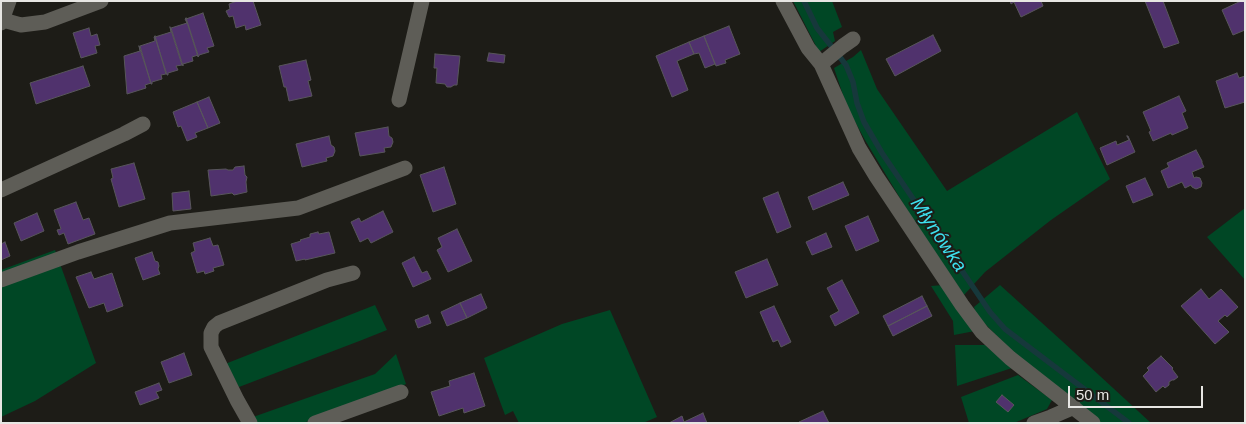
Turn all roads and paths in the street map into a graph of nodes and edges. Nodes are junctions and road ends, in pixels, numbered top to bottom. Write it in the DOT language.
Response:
graph roads {
  1 [pos="9,1"];
  2 [pos="101,1"];
  3 [pos="422,1"];
  4 [pos="784,1"];
  5 [pos="2,22"];
  6 [pos="848,43"];
  7 [pos="824,62"];
  8 [pos="399,100"];
  9 [pos="143,124"];
  10 [pos="405,168"];
  11 [pos="1,190"];
  12 [pos="353,273"];
  13 [pos="1,280"];
  14 [pos="401,392"];
  15 [pos="1074,407"];
  16 [pos="250,423"];
  17 [pos="315,423"];
  18 [pos="1034,423"];
  19 [pos="1093,423"];
  1 -- 5 [label="street"];
  2 -- 5 [label="street"];
  3 -- 8 [label="street"];
  4 -- 7 [label="street"];
  6 -- 7 [label="street"];
  7 -- 15 [label="street"];
  9 -- 11 [label="street"];
  10 -- 13 [label="street"];
  12 -- 16 [label="street"];
  14 -- 17 [label="street"];
  15 -- 18 [label="street"];
  15 -- 19 [label="street"];
}
